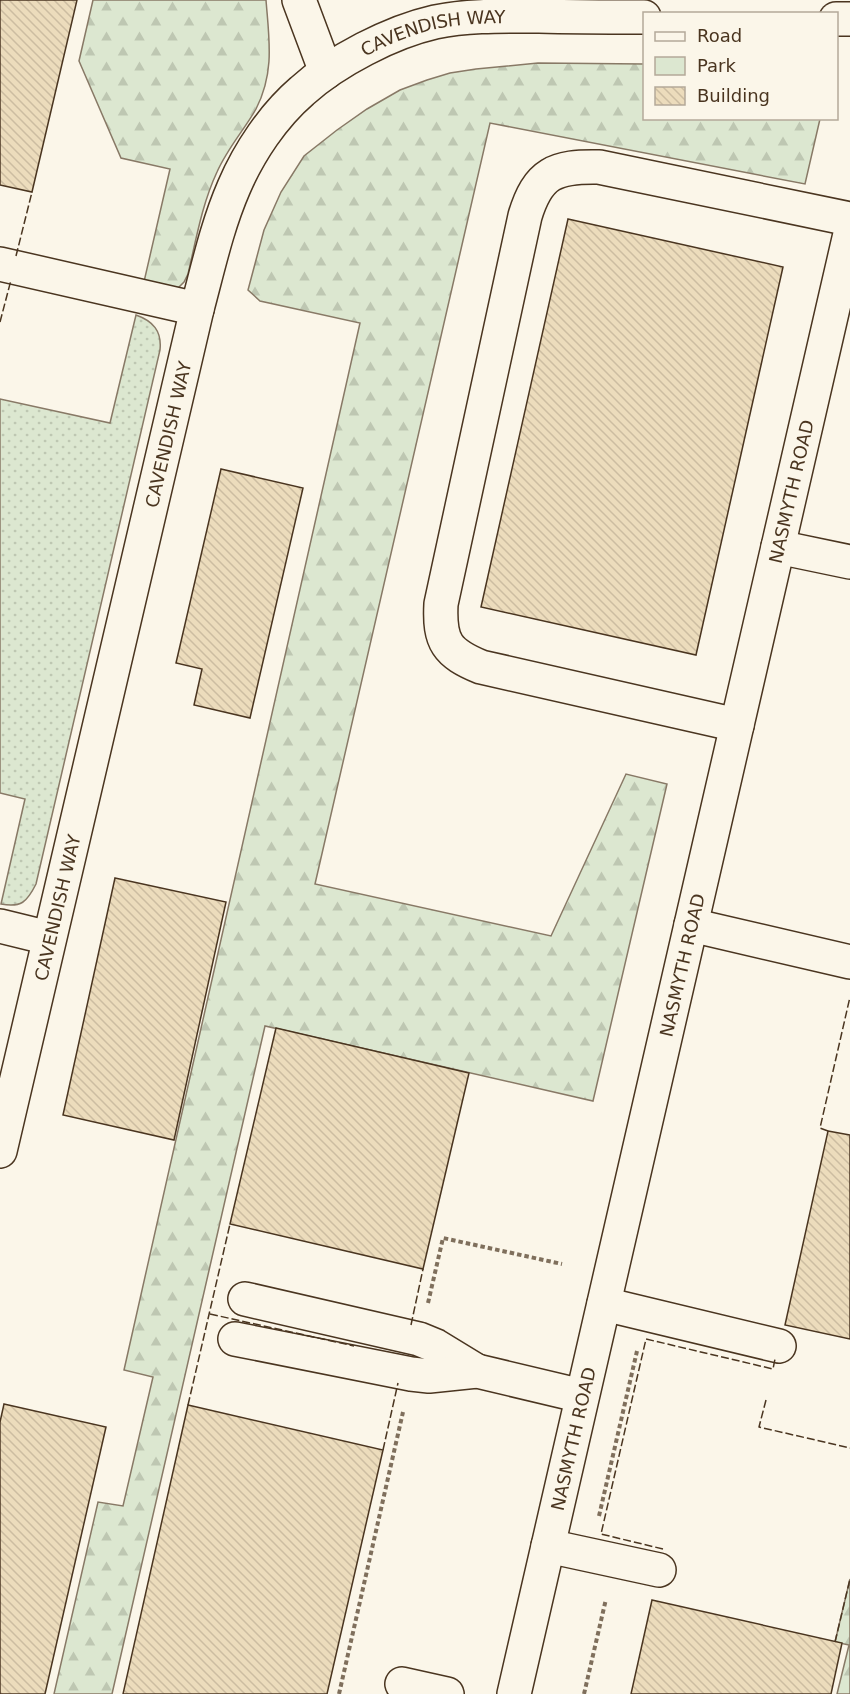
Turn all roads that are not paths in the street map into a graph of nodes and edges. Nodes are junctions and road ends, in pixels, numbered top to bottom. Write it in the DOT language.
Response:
graph roads {
  1 [pos="299,0"];
  2 [pos="643,17"];
  3 [pos="326,72"];
  4 [pos="850,219"];
  5 [pos="850,234"];
  6 [pos="0,264"];
  7 [pos="197,309"];
  8 [pos="778,547"];
  9 [pos="850,562"];
  10 [pos="737,726"];
  11 [pos="691,925"];
  12 [pos="0,926"];
  13 [pos="49,938"];
  14 [pos="850,962"];
  15 [pos="0,1151"];
  16 [pos="245,1299"];
  17 [pos="604,1304"];
  18 [pos="235,1339"];
  19 [pos="779,1346"];
  20 [pos="477,1371"];
  21 [pos="582,1396"];
  22 [pos="548,1546"];
  23 [pos="659,1570"];
  24 [pos="402,1684"];
  25 [pos="447,1694"];
  26 [pos="514,1694"];
  1 -- 3 [label="street"];
  2 -- 3 [label="street, CAVENDISH WAY"];
  3 -- 7 [label="street, CAVENDISH WAY"];
  4 -- 10 [label="street"];
  5 -- 8 [label="street, NASMYTH ROAD"];
  6 -- 7 [label="street"];
  7 -- 13 [label="street, CAVENDISH WAY"];
  8 -- 9 [label="street"];
  8 -- 10 [label="street, NASMYTH ROAD"];
  10 -- 11 [label="street, NASMYTH ROAD"];
  11 -- 14 [label="street"];
  11 -- 17 [label="street, NASMYTH ROAD"];
  12 -- 13 [label="street"];
  13 -- 15 [label="street, CAVENDISH WAY"];
  16 -- 20 [label="street"];
  17 -- 19 [label="street"];
  17 -- 21 [label="street, NASMYTH ROAD"];
  18 -- 20 [label="street"];
  20 -- 21 [label="street"];
  21 -- 22 [label="street, NASMYTH ROAD"];
  22 -- 23 [label="street"];
  22 -- 26 [label="street, NASMYTH ROAD"];
  24 -- 25 [label="street"];
}
